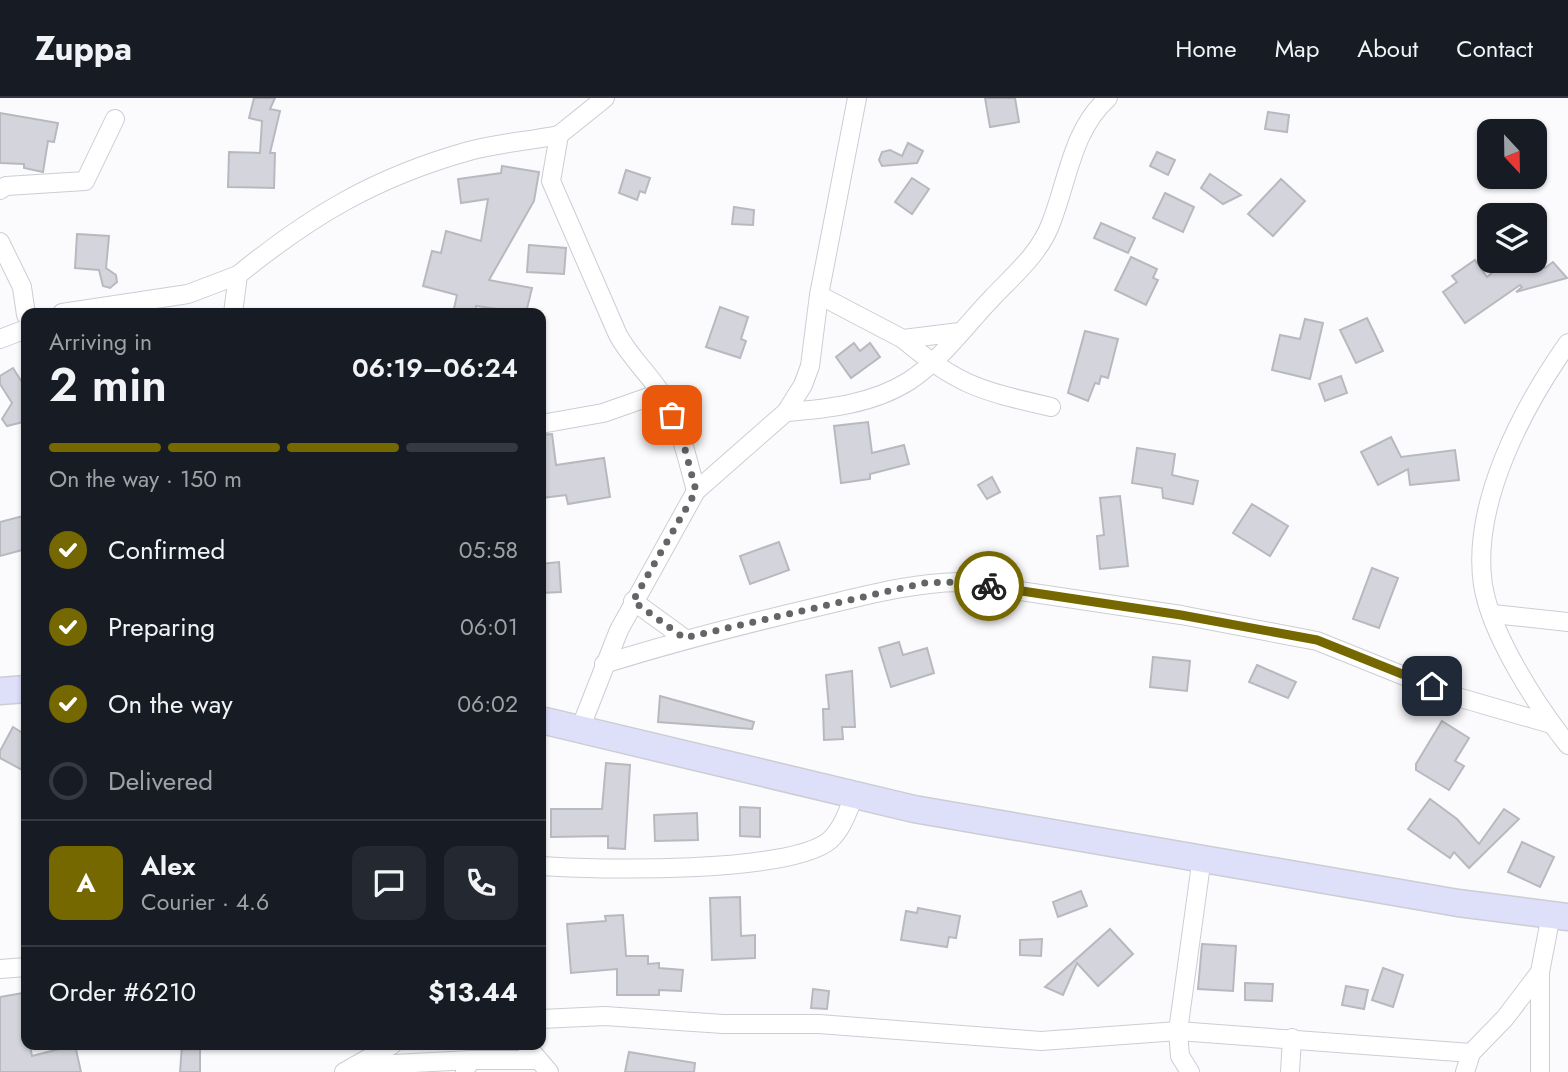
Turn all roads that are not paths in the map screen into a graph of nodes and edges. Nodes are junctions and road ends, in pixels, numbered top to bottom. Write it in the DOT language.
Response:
graph roads {
  1 [pos="605,98"];
  2 [pos="857,98"];
  3 [pos="1108,98"];
  4 [pos="116,119"];
  5 [pos="559,135"];
  6 [pos="0,190"];
  7 [pos="0,242"];
  8 [pos="238,275"];
  9 [pos="819,295"];
  10 [pos="25,308"];
  11 [pos="95,308"];
  12 [pos="234,308"];
  13 [pos="21,331"];
  14 [pos="960,332"];
  15 [pos="0,339"];
  16 [pos="902,339"];
  17 [pos="1568,343"];
  18 [pos="931,363"];
  19 [pos="660,393"];
  20 [pos="1051,407"];
  21 [pos="786,412"];
  22 [pos="546,423"];
  23 [pos="696,491"];
  24 [pos="633,601"];
  25 [pos="1493,614"];
  26 [pos="1568,622"];
  27 [pos="684,638"];
  28 [pos="604,664"];
  29 [pos="21,689"];
  30 [pos="0,691"];
  31 [pos="546,721"];
  32 [pos="1551,724"];
  33 [pos="580,729"];
  34 [pos="1568,745"];
  35 [pos="855,794"];
  36 [pos="1202,856"];
  37 [pos="546,866"];
  38 [pos="1560,916"];
  39 [pos="21,967"];
  40 [pos="0,969"];
  41 [pos="1540,972"];
  42 [pos="546,1019"];
  43 [pos="1178,1031"];
  44 [pos="1292,1038"];
  45 [pos="383,1050"];
  46 [pos="1471,1053"];
  47 [pos="537,1059"];
  48 [pos="468,1066"];
  49 [pos="349,1069"];
  50 [pos="1190,1072"];
  51 [pos="1290,1072"];
  52 [pos="1465,1072"];
  53 [pos="1540,1072"];
  1 -- 5 [label="street"];
  2 -- 9 [label="street"];
  3 -- 14 [label="street"];
  4 -- 6 [label="street"];
  5 -- 8 [label="street"];
  5 -- 19 [label="street"];
  7 -- 10 [label="street"];
  8 -- 11 [label="street"];
  8 -- 12 [label="street"];
  9 -- 16 [label="street"];
  9 -- 21 [label="street"];
  13 -- 15 [label="street"];
  14 -- 16 [label="street"];
  14 -- 18 [label="street"];
  16 -- 18 [label="street"];
  17 -- 25 [label="street"];
  18 -- 20 [label="street"];
  18 -- 21 [label="street"];
  19 -- 22 [label="street"];
  19 -- 23 [label="street"];
  21 -- 23 [label="street"];
  23 -- 24 [label="street"];
  24 -- 27 [label="street"];
  24 -- 28 [label="street"];
  25 -- 26 [label="street"];
  25 -- 32 [label="street"];
  27 -- 28 [label="street"];
  27 -- 32 [label="street"];
  28 -- 33 [label="street"];
  29 -- 30 [label="street"];
  31 -- 33 [label="street"];
  32 -- 34 [label="street"];
  33 -- 35 [label="street"];
  35 -- 36 [label="street"];
  35 -- 37 [label="street"];
  36 -- 38 [label="street"];
  36 -- 43 [label="street"];
  38 -- 41 [label="street"];
  39 -- 40 [label="street"];
  41 -- 46 [label="street"];
  41 -- 53 [label="street"];
  42 -- 43 [label="street"];
  43 -- 44 [label="street"];
  43 -- 50 [label="street"];
  44 -- 46 [label="street"];
  44 -- 51 [label="street"];
  45 -- 49 [label="street"];
  46 -- 52 [label="street"];
  47 -- 48 [label="street"];
  48 -- 49 [label="street"];
}
